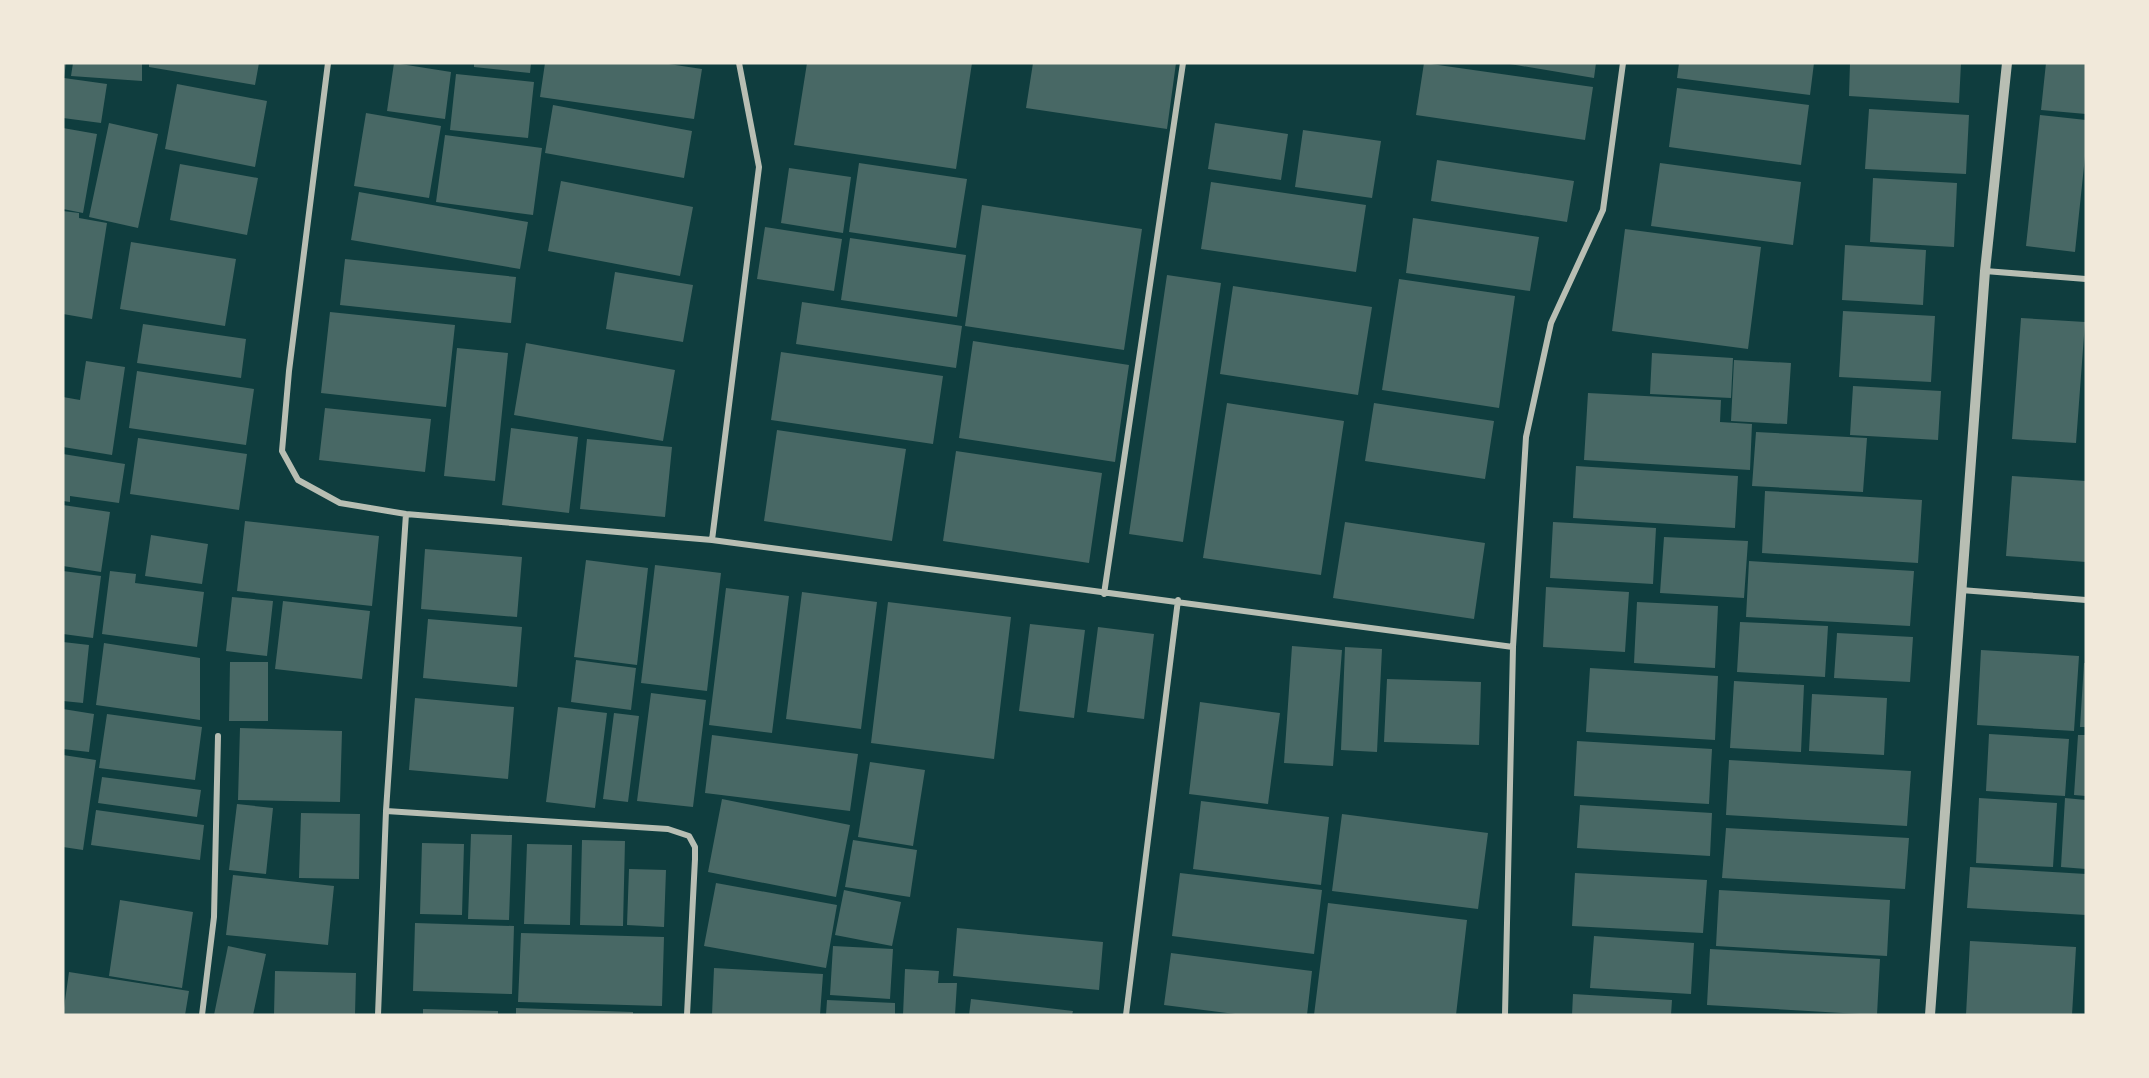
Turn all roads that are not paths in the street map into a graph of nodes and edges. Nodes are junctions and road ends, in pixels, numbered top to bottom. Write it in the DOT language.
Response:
graph roads {
  1 [pos="328,63"];
  2 [pos="739,63"];
  3 [pos="1183,63"];
  4 [pos="1623,63"];
  5 [pos="2007,63"];
  6 [pos="1985,271"];
  7 [pos="2086,279"];
  8 [pos="406,514"];
  9 [pos="711,540"];
  10 [pos="1960,590"];
  11 [pos="1104,594"];
  12 [pos="1178,600"];
  13 [pos="2086,600"];
  14 [pos="1513,647"];
  15 [pos="218,736"];
  16 [pos="386,811"];
  17 [pos="202,1015"];
  18 [pos="378,1015"];
  19 [pos="687,1015"];
  20 [pos="1126,1015"];
  21 [pos="1505,1015"];
  22 [pos="1930,1015"];
  1 -- 8 [label="street"];
  2 -- 9 [label="street"];
  3 -- 11 [label="street"];
  4 -- 14 [label="street"];
  5 -- 6 [label="street"];
  6 -- 7 [label="street"];
  6 -- 10 [label="street"];
  8 -- 9 [label="street"];
  8 -- 16 [label="street"];
  9 -- 11 [label="street"];
  10 -- 13 [label="street"];
  10 -- 22 [label="street"];
  11 -- 12 [label="street"];
  12 -- 14 [label="street"];
  12 -- 20 [label="street"];
  14 -- 21 [label="street"];
  15 -- 17 [label="street"];
  16 -- 18 [label="street"];
  16 -- 19 [label="street"];
}
